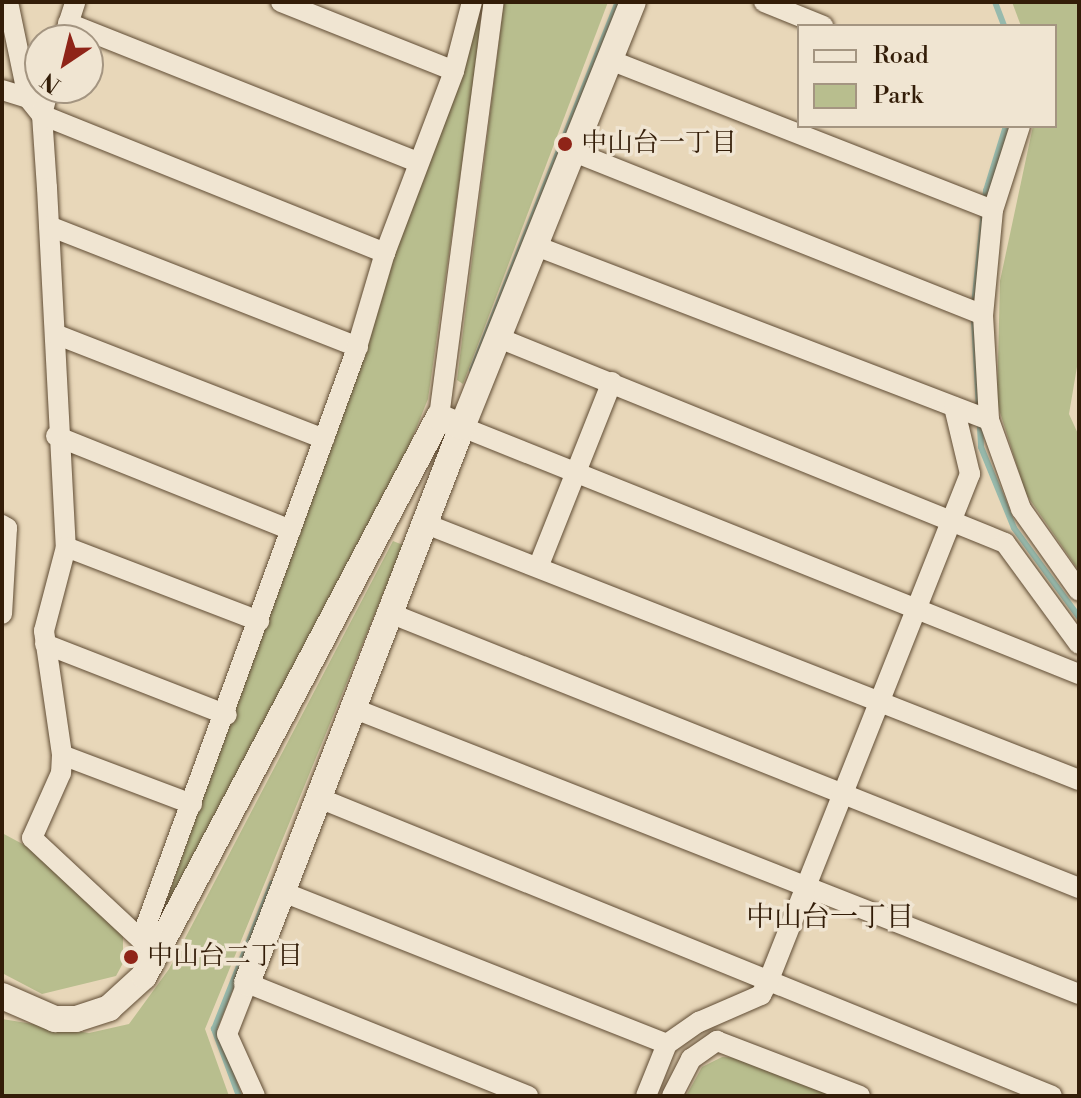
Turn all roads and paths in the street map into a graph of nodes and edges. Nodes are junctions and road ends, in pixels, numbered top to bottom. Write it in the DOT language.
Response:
graph roads {
  1 [pos="8,2"];
  2 [pos="75,2"];
  3 [pos="281,2"];
  4 [pos="472,2"];
  5 [pos="494,2"];
  6 [pos="633,2"];
  7 [pos="764,2"];
  8 [pos="68,24"];
  9 [pos="818,24"];
  10 [pos="104,45"];
  11 [pos="610,60"];
  12 [pos="454,71"];
  13 [pos="24,79"];
  14 [pos="2,90"];
  15 [pos="24,97"];
  16 [pos="33,104"];
  17 [pos="45,104"];
  18 [pos="42,115"];
  19 [pos="1019,128"];
  20 [pos="574,152"];
  21 [pos="418,162"];
  22 [pos="993,210"];
  23 [pos="49,226"];
  24 [pos="536,246"];
  25 [pos="385,253"];
  26 [pos="983,315"];
  27 [pos="55,334"];
  28 [pos="499,338"];
  29 [pos="358,347"];
  30 [pos="612,382"];
  31 [pos="954,407"];
  32 [pos="989,420"];
  33 [pos="450,422"];
  34 [pos="56,436"];
  35 [pos="324,439"];
  36 [pos="577,474"];
  37 [pos="953,518"];
  38 [pos="426,524"];
  39 [pos="2,525"];
  40 [pos="291,530"];
  41 [pos="66,547"];
  42 [pos="539,565"];
  43 [pos="1079,591"];
  44 [pos="917,611"];
  45 [pos="2,614"];
  46 [pos="392,614"];
  47 [pos="259,621"];
  48 [pos="45,644"];
  49 [pos="1079,644"];
  50 [pos="1079,674"];
  51 [pos="882,704"];
  52 [pos="355,709"];
  53 [pos="227,715"];
  54 [pos="62,755"];
  55 [pos="1079,780"];
  56 [pos="845,794"];
  57 [pos="319,798"];
  58 [pos="192,804"];
  59 [pos="1079,888"];
  60 [pos="806,889"];
  61 [pos="283,892"];
  62 [pos="149,947"];
  63 [pos="768,982"];
  64 [pos="247,983"];
  65 [pos="1079,994"];
  66 [pos="2,996"];
  67 [pos="667,1044"];
  68 [pos="253,1091"];
  69 [pos="274,1096"];
  70 [pos="528,1096"];
  71 [pos="646,1096"];
  72 [pos="672,1096"];
  73 [pos="860,1096"];
  74 [pos="1052,1096"];
  1 -- 13 [label="street"];
  2 -- 8 [label="street"];
  3 -- 12 [label="street"];
  4 -- 12 [label="street"];
  5 -- 33 [label="street"];
  6 -- 11 [label="street"];
  7 -- 9 [label="street"];
  10 -- 21 [label="street"];
  11 -- 20 [label="street"];
  11 -- 22 [label="street"];
  12 -- 21 [label="street"];
  14 -- 15 [label="street"];
  16 -- 18 [label="street"];
  17 -- 18 [label="street"];
  18 -- 23 [label="street"];
  18 -- 25 [label="street"];
  19 -- 22 [label="street"];
  20 -- 24 [label="street"];
  20 -- 26 [label="street"];
  21 -- 25 [label="street"];
  22 -- 26 [label="street"];
  23 -- 27 [label="street"];
  23 -- 29 [label="street"];
  24 -- 28 [label="street"];
  24 -- 31 [label="street"];
  25 -- 29 [label="street"];
  26 -- 32 [label="street"];
  27 -- 34 [label="street"];
  27 -- 35 [label="street"];
  28 -- 30 [label="street"];
  28 -- 33 [label="street"];
  29 -- 35 [label="street"];
  30 -- 36 [label="street"];
  30 -- 37 [label="street"];
  31 -- 32 [label="street"];
  31 -- 37 [label="street"];
  32 -- 43 [label="street"];
  33 -- 36 [label="street"];
  33 -- 38 [label="street"];
  33 -- 62 [label="street"];
  34 -- 40 [label="street"];
  34 -- 41 [label="street"];
  35 -- 40 [label="street"];
  36 -- 42 [label="street"];
  36 -- 44 [label="street"];
  37 -- 44 [label="street"];
  37 -- 49 [label="street"];
  38 -- 42 [label="street"];
  38 -- 46 [label="street"];
  39 -- 45 [label="street"];
  40 -- 47 [label="street"];
  41 -- 47 [label="street"];
  41 -- 48 [label="street"];
  42 -- 51 [label="street"];
  44 -- 50 [label="street"];
  44 -- 51 [label="street"];
  46 -- 52 [label="street"];
  46 -- 56 [label="street"];
  47 -- 53 [label="street"];
  48 -- 53 [label="street"];
  48 -- 54 [label="street"];
  51 -- 55 [label="street"];
  51 -- 56 [label="street"];
  52 -- 57 [label="street"];
  52 -- 60 [label="street"];
  53 -- 58 [label="street"];
  54 -- 58 [label="street"];
  54 -- 62 [label="street"];
  56 -- 59 [label="street"];
  56 -- 60 [label="street"];
  57 -- 61 [label="street"];
  57 -- 63 [label="street"];
  58 -- 62 [label="street"];
  60 -- 63 [label="street"];
  60 -- 65 [label="street"];
  61 -- 64 [label="street"];
  61 -- 67 [label="street"];
  62 -- 66 [label="street"];
  63 -- 67 [label="street"];
  63 -- 74 [label="street"];
  64 -- 68 [label="street"];
  64 -- 70 [label="street"];
  67 -- 71 [label="street"];
  68 -- 69 [label="street"];
  72 -- 73 [label="street"];
}
